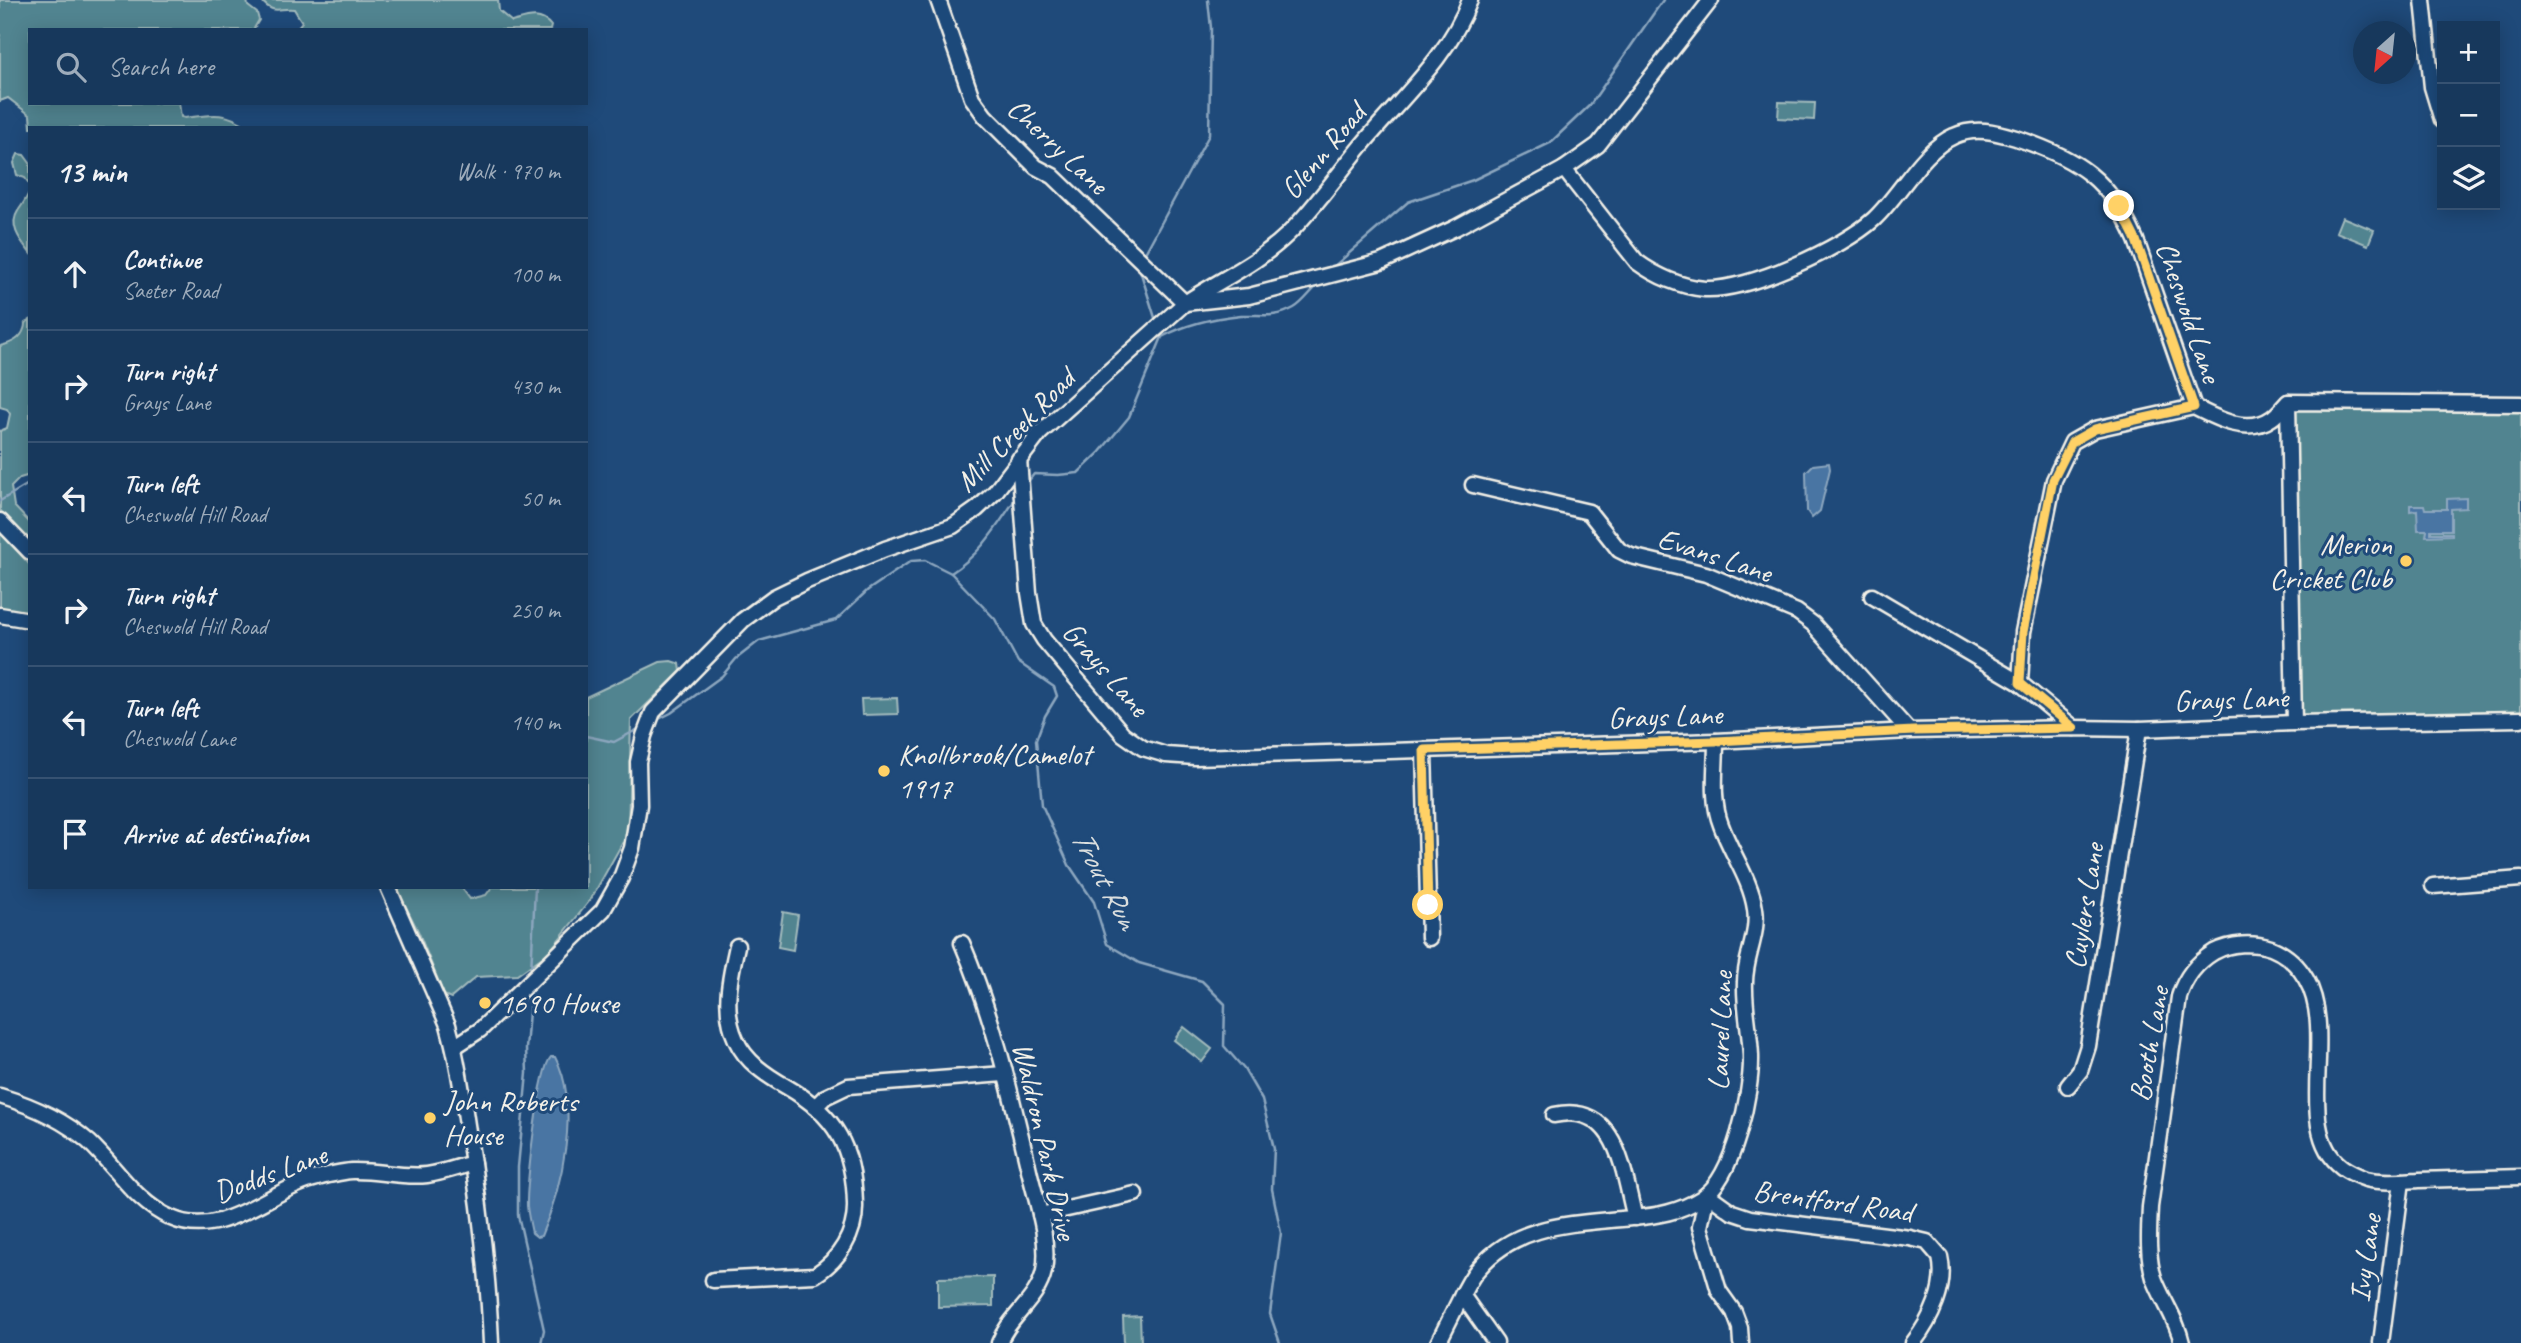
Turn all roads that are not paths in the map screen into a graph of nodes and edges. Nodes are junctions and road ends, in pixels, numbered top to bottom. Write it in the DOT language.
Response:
graph roads {
  1 [pos="938,0"];
  2 [pos="1470,0"];
  3 [pos="1711,0"];
  4 [pos="2423,0"];
  5 [pos="2437,104"];
  6 [pos="1564,169"];
  7 [pos="1185,303"];
  8 [pos="2288,402"];
  9 [pos="2521,404"];
  10 [pos="2194,407"];
  11 [pos="1019,459"];
  12 [pos="1473,485"];
  13 [pos="0,521"];
  14 [pos="28,550"];
  15 [pos="1871,596"];
  16 [pos="0,615"];
  17 [pos="28,621"];
  18 [pos="2020,683"];
  19 [pos="2521,719"];
  20 [pos="2294,723"];
  21 [pos="2074,728"];
  22 [pos="2139,729"];
  23 [pos="1909,731"];
  24 [pos="1716,741"];
  25 [pos="1424,750"];
  26 [pos="2521,879"];
  27 [pos="2432,886"];
  28 [pos="389,889"];
  29 [pos="1429,938"];
  30 [pos="962,943"];
  31 [pos="737,946"];
  32 [pos="454,1047"];
  33 [pos="1004,1074"];
  34 [pos="2067,1086"];
  35 [pos="0,1096"];
  36 [pos="815,1107"];
  37 [pos="1554,1115"];
  38 [pos="473,1163"];
  39 [pos="2521,1177"];
  40 [pos="2402,1181"];
  41 [pos="1135,1194"];
  42 [pos="1707,1195"];
  43 [pos="1040,1215"];
  44 [pos="1635,1218"];
  45 [pos="713,1280"];
  46 [pos="1462,1294"];
  47 [pos="492,1343"];
  48 [pos="999,1343"];
  49 [pos="1438,1343"];
  50 [pos="1496,1343"];
  51 [pos="1741,1343"];
  52 [pos="1913,1343"];
  53 [pos="2182,1343"];
  54 [pos="2381,1343"];
  1 -- 7 [label="street, Cherry Lane"];
  2 -- 7 [label="street, Glenn Road"];
  3 -- 6 [label="street"];
  4 -- 5 [label="street"];
  6 -- 7 [label="street"];
  6 -- 10 [label="street, Cheswold Lane"];
  7 -- 11 [label="street, Mill Creek Road"];
  8 -- 9 [label="street"];
  8 -- 10 [label="street, Cheswold Lane"];
  8 -- 20 [label="street"];
  10 -- 18 [label="street"];
  11 -- 25 [label="street, Grays Lane"];
  11 -- 32 [label="street, Mill Creek Road"];
  12 -- 23 [label="street, Evans Lane"];
  13 -- 14 [label="street"];
  15 -- 18 [label="street"];
  16 -- 17 [label="street"];
  18 -- 21 [label="street"];
  19 -- 20 [label="street, Grays Lane"];
  20 -- 22 [label="street, Grays Lane"];
  21 -- 22 [label="street, Grays Lane"];
  21 -- 23 [label="street, Grays Lane"];
  22 -- 34 [label="street, Cuylers Lane"];
  23 -- 24 [label="street, Grays Lane"];
  24 -- 25 [label="street, Grays Lane"];
  24 -- 42 [label="street, Laurel Lane"];
  25 -- 29 [label="street"];
  26 -- 27 [label="street"];
  28 -- 32 [label="street"];
  30 -- 33 [label="street, Waldron Park Drive"];
  31 -- 36 [label="street"];
  32 -- 38 [label="street"];
  33 -- 36 [label="street"];
  33 -- 43 [label="street, Waldron Park Drive"];
  35 -- 38 [label="street, Dodds Lane"];
  36 -- 45 [label="street"];
  37 -- 44 [label="street"];
  38 -- 47 [label="street"];
  39 -- 40 [label="street, Booth Lane"];
  40 -- 53 [label="street, Booth Lane"];
  40 -- 54 [label="street, Ivy Lane"];
  41 -- 43 [label="street"];
  42 -- 44 [label="street"];
  42 -- 51 [label="street"];
  42 -- 52 [label="street, Brentford Road"];
  43 -- 48 [label="street, Waldron Park Drive"];
  44 -- 46 [label="street"];
  46 -- 49 [label="street"];
  46 -- 50 [label="street"];
}
